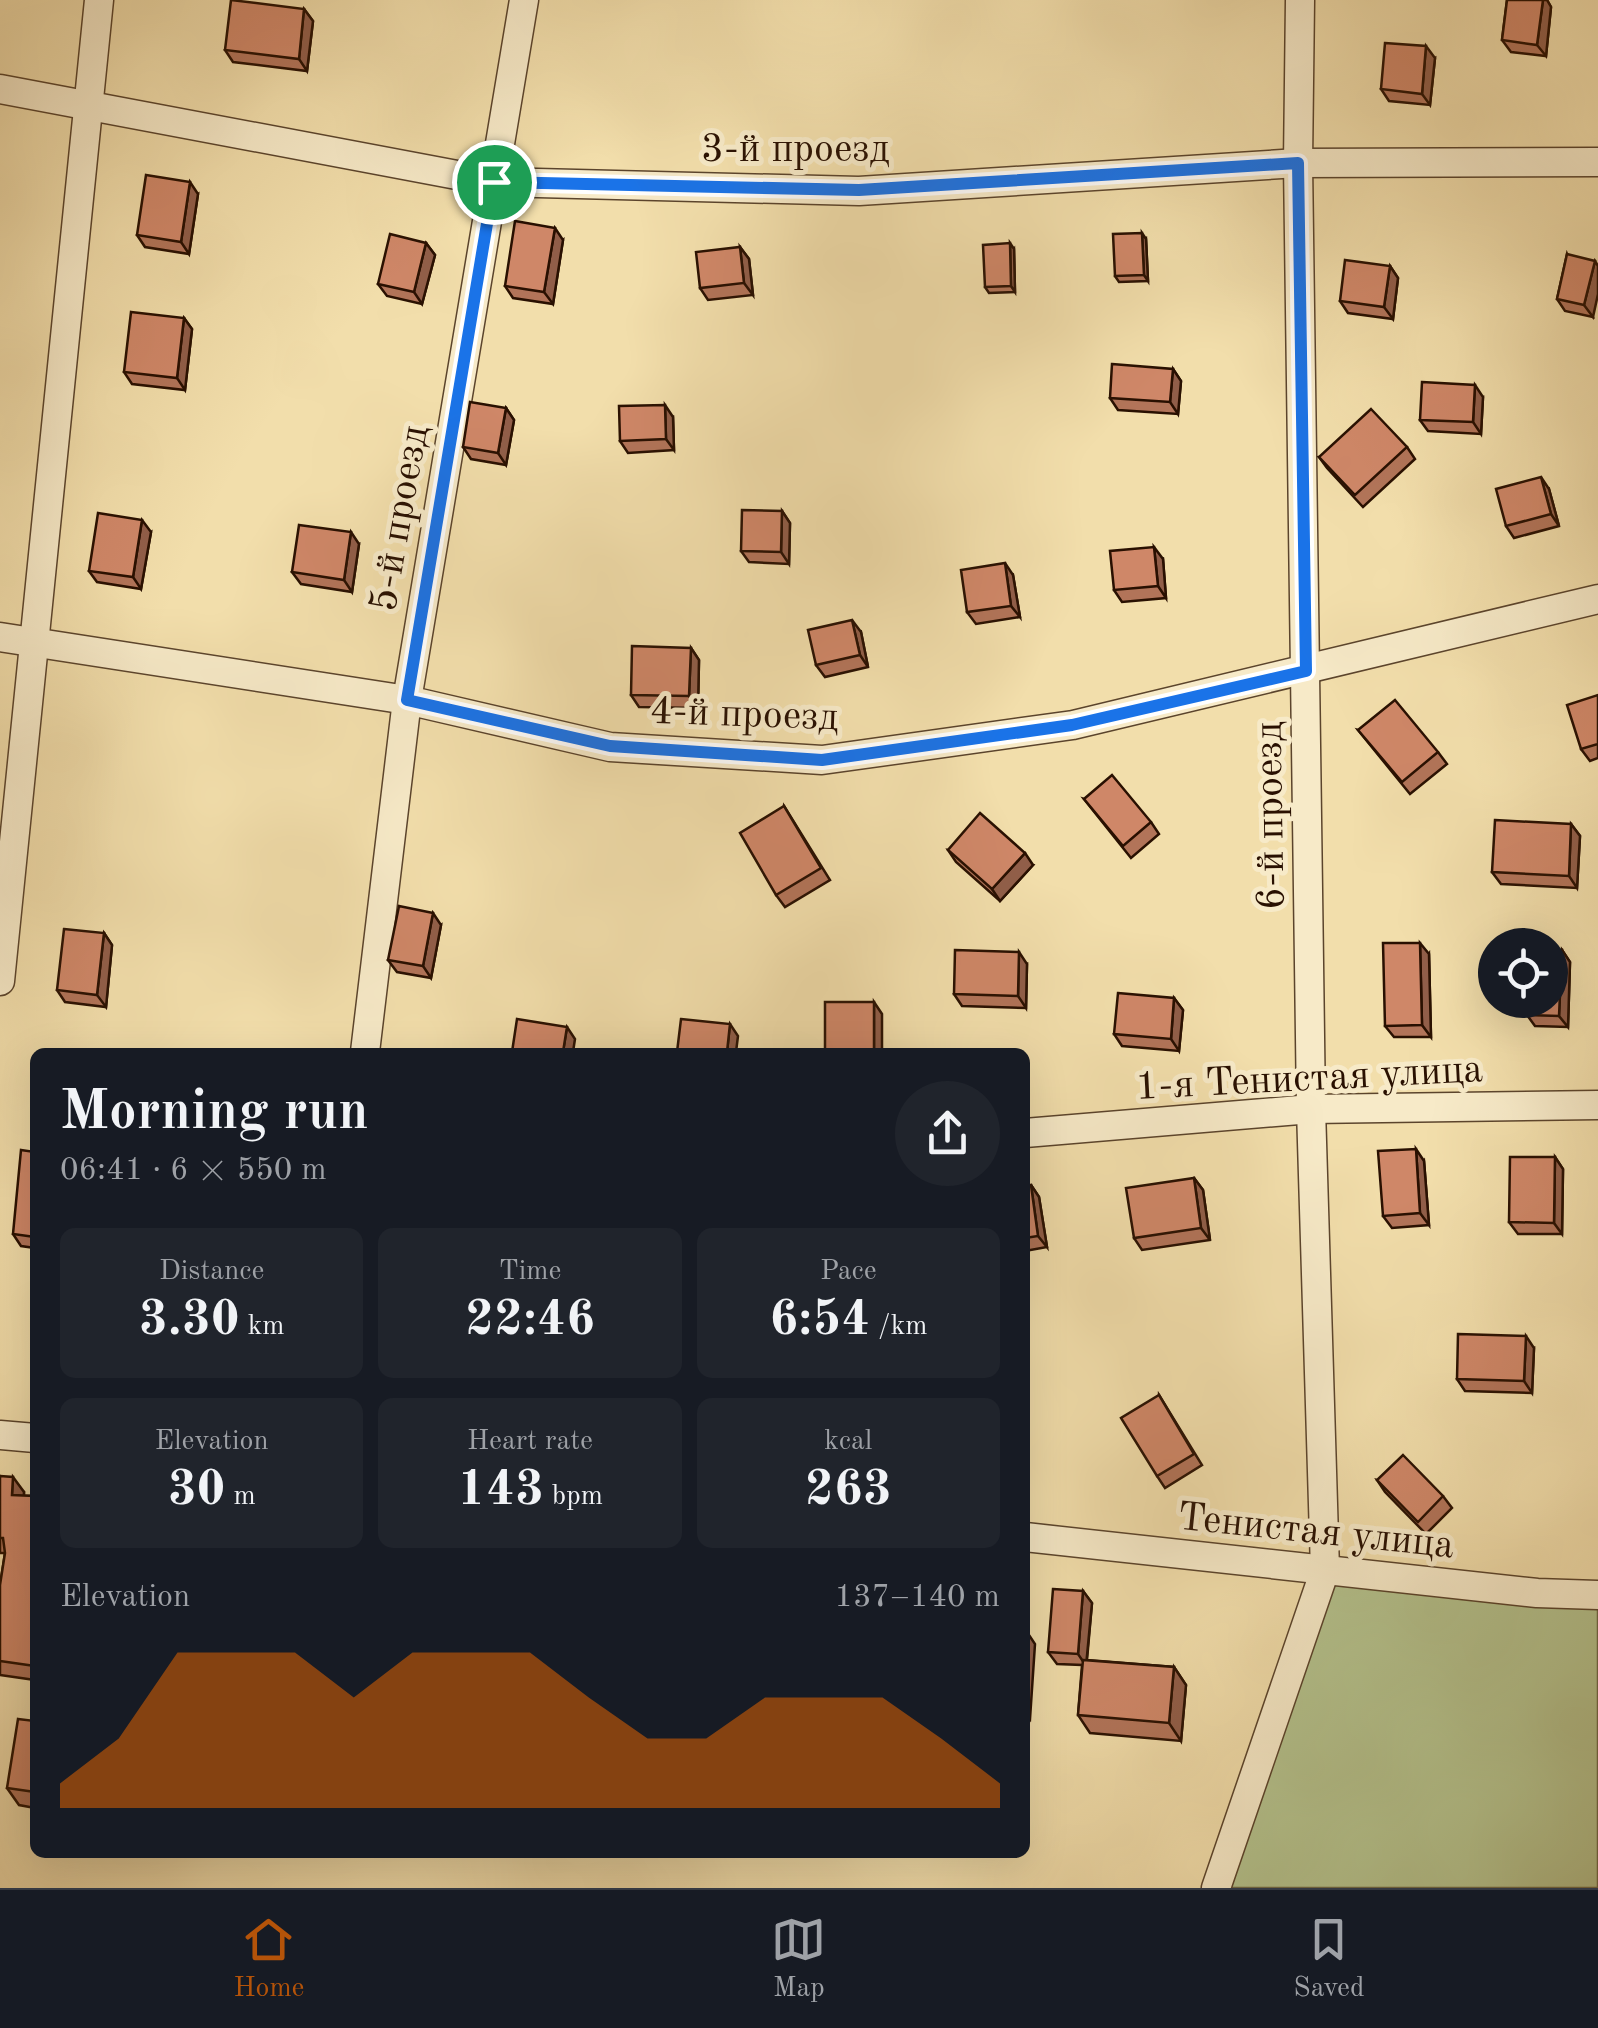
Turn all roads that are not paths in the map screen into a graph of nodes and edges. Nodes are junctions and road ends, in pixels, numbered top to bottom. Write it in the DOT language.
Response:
graph roads {
  1 [pos="99,0"];
  2 [pos="524,0"];
  3 [pos="1300,0"];
  4 [pos="0,88"];
  5 [pos="90,104"];
  6 [pos="1598,162"];
  7 [pos="1298,163"];
  8 [pos="494,182"];
  9 [pos="1598,599"];
  10 [pos="0,637"];
  11 [pos="37,644"];
  12 [pos="1306,671"];
  13 [pos="407,700"];
  14 [pos="0,981"];
  15 [pos="365,1048"];
  16 [pos="1598,1105"];
  17 [pos="1311,1109"];
  18 [pos="1030,1133"];
  19 [pos="0,1435"];
  20 [pos="30,1438"];
  21 [pos="1030,1538"];
  22 [pos="1324,1570"];
  23 [pos="1598,1595"];
  24 [pos="1216,1888"];
  1 -- 5 [label="street"];
  2 -- 8 [label="street, 5-й проезд"];
  3 -- 7 [label="street, 6-й проезд"];
  4 -- 5 [label="street, 3-й проезд"];
  5 -- 8 [label="street, 3-й проезд"];
  5 -- 11 [label="street"];
  6 -- 7 [label="street, 3-й проезд"];
  7 -- 8 [label="street, 3-й проезд"];
  7 -- 12 [label="street, 6-й проезд"];
  8 -- 13 [label="street, 5-й проезд"];
  9 -- 12 [label="street, 4-й проезд"];
  10 -- 11 [label="street, 4-й проезд"];
  11 -- 13 [label="street, 4-й проезд"];
  11 -- 14 [label="street"];
  12 -- 13 [label="street, 4-й проезд"];
  12 -- 17 [label="street, 6-й проезд"];
  13 -- 15 [label="street, 5-й проезд"];
  16 -- 17 [label="street, 1-я Тенистая улица"];
  17 -- 18 [label="street, 1-я Тенистая улица"];
  17 -- 22 [label="street, 6-й проезд"];
  19 -- 20 [label="street"];
  21 -- 22 [label="street, Тенистая улица"];
  22 -- 23 [label="street, Тенистая улица"];
  22 -- 24 [label="street"];
}
